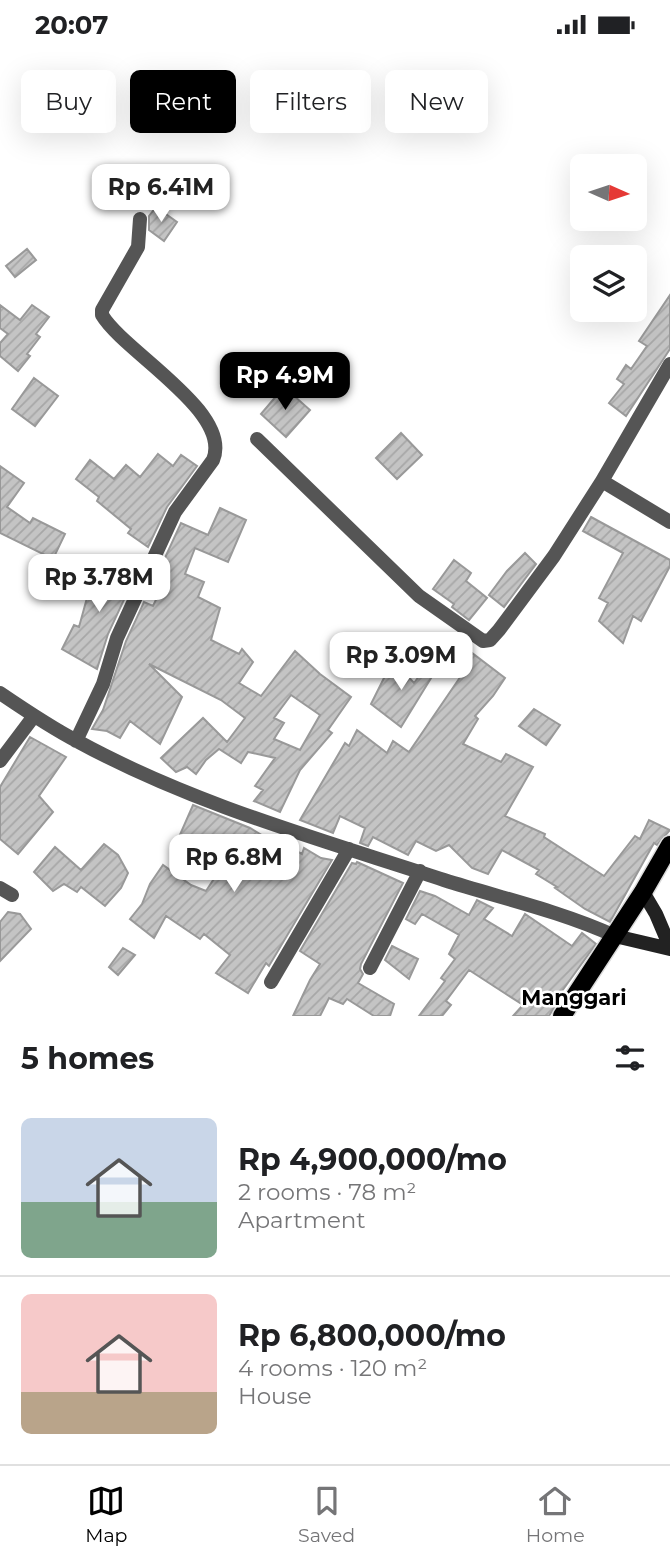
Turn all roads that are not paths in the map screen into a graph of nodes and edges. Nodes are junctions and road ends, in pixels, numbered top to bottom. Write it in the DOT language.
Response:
graph roads {
  1 [pos="140,219"];
  2 [pos="670,364"];
  3 [pos="257,439"];
  4 [pos="602,481"];
  5 [pos="670,522"];
  6 [pos="0,694"];
  7 [pos="34,716"];
  8 [pos="76,741"];
  9 [pos="0,761"];
  10 [pos="670,845"];
  11 [pos="349,849"];
  12 [pos="420,871"];
  13 [pos="643,892"];
  14 [pos="615,936"];
  15 [pos="670,948"];
  16 [pos="370,968"];
  17 [pos="271,982"];
  18 [pos="562,1016"];
  1 -- 8 [label="street"];
  2 -- 4 [label="street"];
  3 -- 4 [label="street"];
  4 -- 5 [label="street"];
  6 -- 7 [label="street"];
  7 -- 8 [label="street"];
  7 -- 9 [label="street"];
  8 -- 11 [label="street"];
  10 -- 13 [label="main road"];
  11 -- 12 [label="street"];
  11 -- 17 [label="street"];
  12 -- 14 [label="street"];
  12 -- 16 [label="street"];
  13 -- 14 [label="main road"];
  13 -- 15 [label="main road"];
  14 -- 15 [label="main road"];
  14 -- 18 [label="main road"];
}
